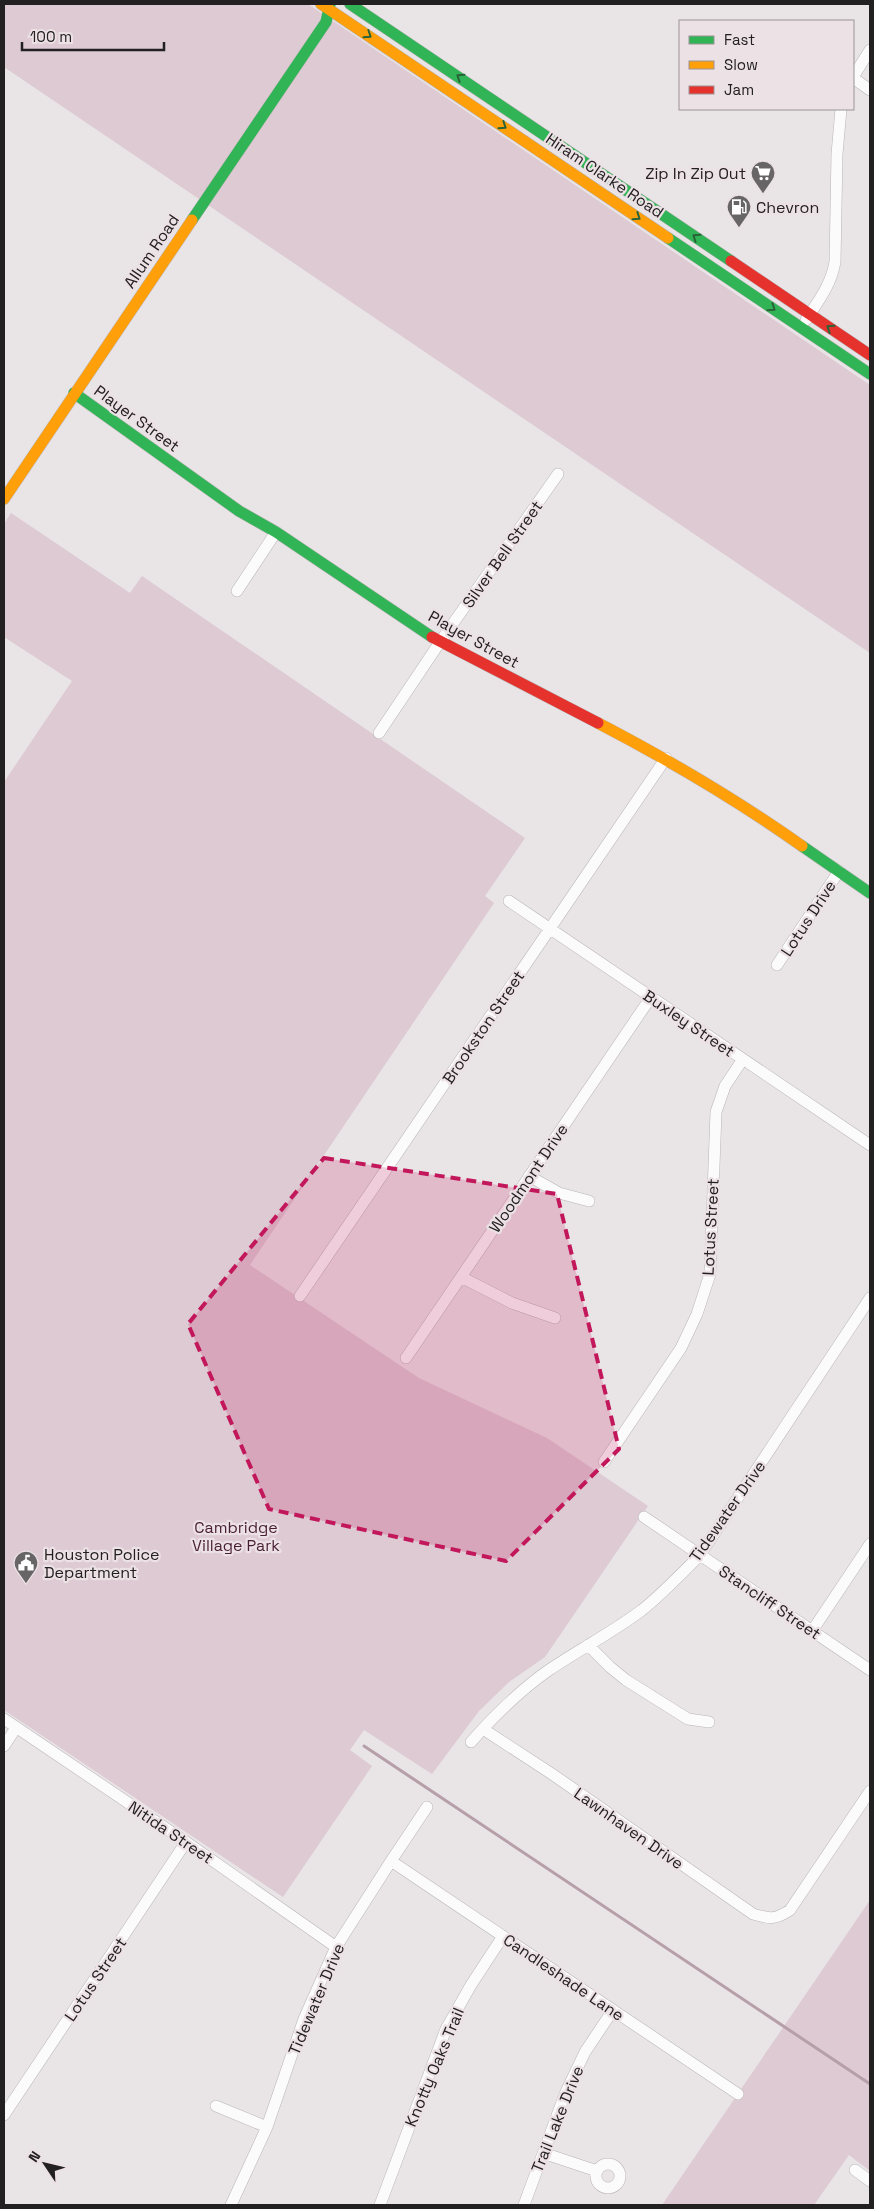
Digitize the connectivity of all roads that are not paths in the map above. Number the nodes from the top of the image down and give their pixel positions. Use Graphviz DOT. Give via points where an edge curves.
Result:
graph roads {
  1 [pos="350,4"];
  2 [pos="326,5"];
  3 [pos="342,17"];
  4 [pos="326,22"];
  5 [pos="870,50"];
  6 [pos="854,76"];
  7 [pos="854,79"];
  8 [pos="477,89"];
  9 [pos="870,90"];
  10 [pos="468,102"];
  11 [pos="841,110"];
  12 [pos="577,156"];
  13 [pos="568,170"];
  14 [pos="678,225"];
  15 [pos="668,238"];
  16 [pos="810,314"];
  17 [pos="801,327"];
  18 [pos="870,356"];
  19 [pos="870,374"];
  20 [pos="74,393"];
  21 [pos="558,474"];
  22 [pos="4,499"];
  23 [pos="276,532"];
  24 [pos="237,591"];
  25 [pos="440,642"];
  26 [pos="379,733"];
  27 [pos="666,758"];
  28 [pos="839,871"];
  29 [pos="870,893"];
  30 [pos="509,901"];
  31 [pos="550,929"];
  32 [pos="777,965"];
  33 [pos="651,997"];
  34 [pos="743,1059"];
  35 [pos="870,1145"];
  36 [pos="529,1176"];
  37 [pos="589,1201"];
  38 [pos="460,1277"];
  39 [pos="300,1296"];
  40 [pos="870,1298"];
  41 [pos="555,1318"];
  42 [pos="406,1358"];
  43 [pos="604,1462"];
  44 [pos="644,1517"];
  45 [pos="870,1544"];
  46 [pos="700,1555"];
  47 [pos="812,1631"];
  48 [pos="588,1645"];
  49 [pos="870,1670"];
  50 [pos="4,1720"];
  51 [pos="708,1722"];
  52 [pos="16,1728"];
  53 [pos="483,1729"];
  54 [pos="472,1742"];
  55 [pos="4,1746"];
  56 [pos="870,1791"];
  57 [pos="427,1807"];
  58 [pos="186,1842"];
  59 [pos="390,1861"];
  60 [pos="503,1936"];
  61 [pos="336,1947"];
  62 [pos="613,2010"];
  63 [pos="738,2094"];
  64 [pos="216,2106"];
  65 [pos="4,2115"];
  66 [pos="267,2127"];
  67 [pos="543,2153"];
  68 [pos="855,2170"];
  69 [pos="597,2171"];
  70 [pos="870,2181"];
  71 [pos="231,2205"];
  72 [pos="380,2205"];
  73 [pos="524,2205"];
  1 -- 3 [label="street"];
  8 -- 1 [label="street, Hiram Clarke Road, one-way"];
  2 -- 3 [label="street, Hiram Clarke Road"];
  2 -- 4 [label="street, Allum Road"];
  3 -- 4 [label="street"];
  3 -- 10 [label="street, Hiram Clarke Road, one-way"];
  4 -- 20 [label="street, Allum Road"];
  5 -- 6 [label="street"];
  7 -- 9 [label="street"];
  8 -- 10 [label="street"];
  8 -- 12 [label="street, Hiram Clarke Road"];
  10 -- 13 [label="street, Hiram Clarke Road, one-way"];
  11 -- 16 [label="street" via="833,276"];
  12 -- 13 [label="street"];
  12 -- 14 [label="street, Hiram Clarke Road"];
  13 -- 15 [label="street, Hiram Clarke Road, one-way"];
  14 -- 15 [label="street"];
  16 -- 14 [label="street, Hiram Clarke Road, one-way"];
  15 -- 17 [label="street, Hiram Clarke Road, one-way"];
  16 -- 17 [label="street"];
  18 -- 16 [label="street, Hiram Clarke Road, one-way"];
  17 -- 19 [label="street, Hiram Clarke Road"];
  20 -- 22 [label="street, Allum Road"];
  20 -- 23 [label="street, Player Street" via="239,511"];
  21 -- 25 [label="street, Silver Bell Street"];
  23 -- 24 [label="street"];
  23 -- 25 [label="street, Player Street"];
  25 -- 26 [label="street, Silver Bell Street"];
  25 -- 27 [label="street, Player Street"];
  27 -- 28 [label="street, Player Street" via="757,814"];
  27 -- 31 [label="street, Brookston Street"];
  28 -- 29 [label="street, Player Street"];
  28 -- 32 [label="street, Lotus Drive"];
  30 -- 31 [label="street, Buxley Street"];
  31 -- 33 [label="street, Buxley Street"];
  31 -- 39 [label="street, Brookston Street"];
  33 -- 34 [label="street, Buxley Street"];
  33 -- 36 [label="street, Woodmont Drive"];
  34 -- 35 [label="street, Buxley Street"];
  34 -- 43 [label="street, Lotus Street" via="725,1086 716,1112 710,1274 697,1314 681,1348"];
  36 -- 37 [label="street" via="559,1193"];
  36 -- 38 [label="street, Woodmont Drive"];
  38 -- 41 [label="street" via="512,1303"];
  38 -- 42 [label="street, Woodmont Drive"];
  40 -- 46 [label="street, Tidewater Drive"];
  44 -- 46 [label="street, Stancliff Street"];
  45 -- 47 [label="street"];
  46 -- 47 [label="street, Stancliff Street"];
  46 -- 48 [label="street, Tidewater Drive" via="641,1610"];
  47 -- 49 [label="street, Stancliff Street"];
  48 -- 51 [label="street" via="610,1667 688,1720"];
  48 -- 53 [label="street, Tidewater Drive" via="520,1692"];
  50 -- 52 [label="street, Nitida Street"];
  52 -- 55 [label="street"];
  52 -- 58 [label="street, Nitida Street"];
  53 -- 54 [label="street, Tidewater Drive"];
  53 -- 56 [label="street, Lawnhaven Drive" via="753,1914 766,1918 778,1918 790,1910"];
  57 -- 59 [label="street, Tidewater Drive"];
  58 -- 61 [label="street, Nitida Street"];
  58 -- 65 [label="street, Lotus Street"];
  59 -- 60 [label="street, Candleshade Lane"];
  59 -- 61 [label="street, Tidewater Drive"];
  60 -- 62 [label="street, Candleshade Lane"];
  60 -- 72 [label="street, Knotty Oaks Trail" via="446,2030"];
  61 -- 66 [label="street, Tidewater Drive" via="304,2019"];
  62 -- 63 [label="street, Candleshade Lane"];
  62 -- 67 [label="street, Trail Lake Drive" via="585,2052 564,2094"];
  64 -- 66 [label="street"];
  66 -- 71 [label="street, Tidewater Drive"];
  67 -- 69 [label="street"];
  67 -- 73 [label="street, Trail Lake Drive"];
  68 -- 70 [label="street"];
}
